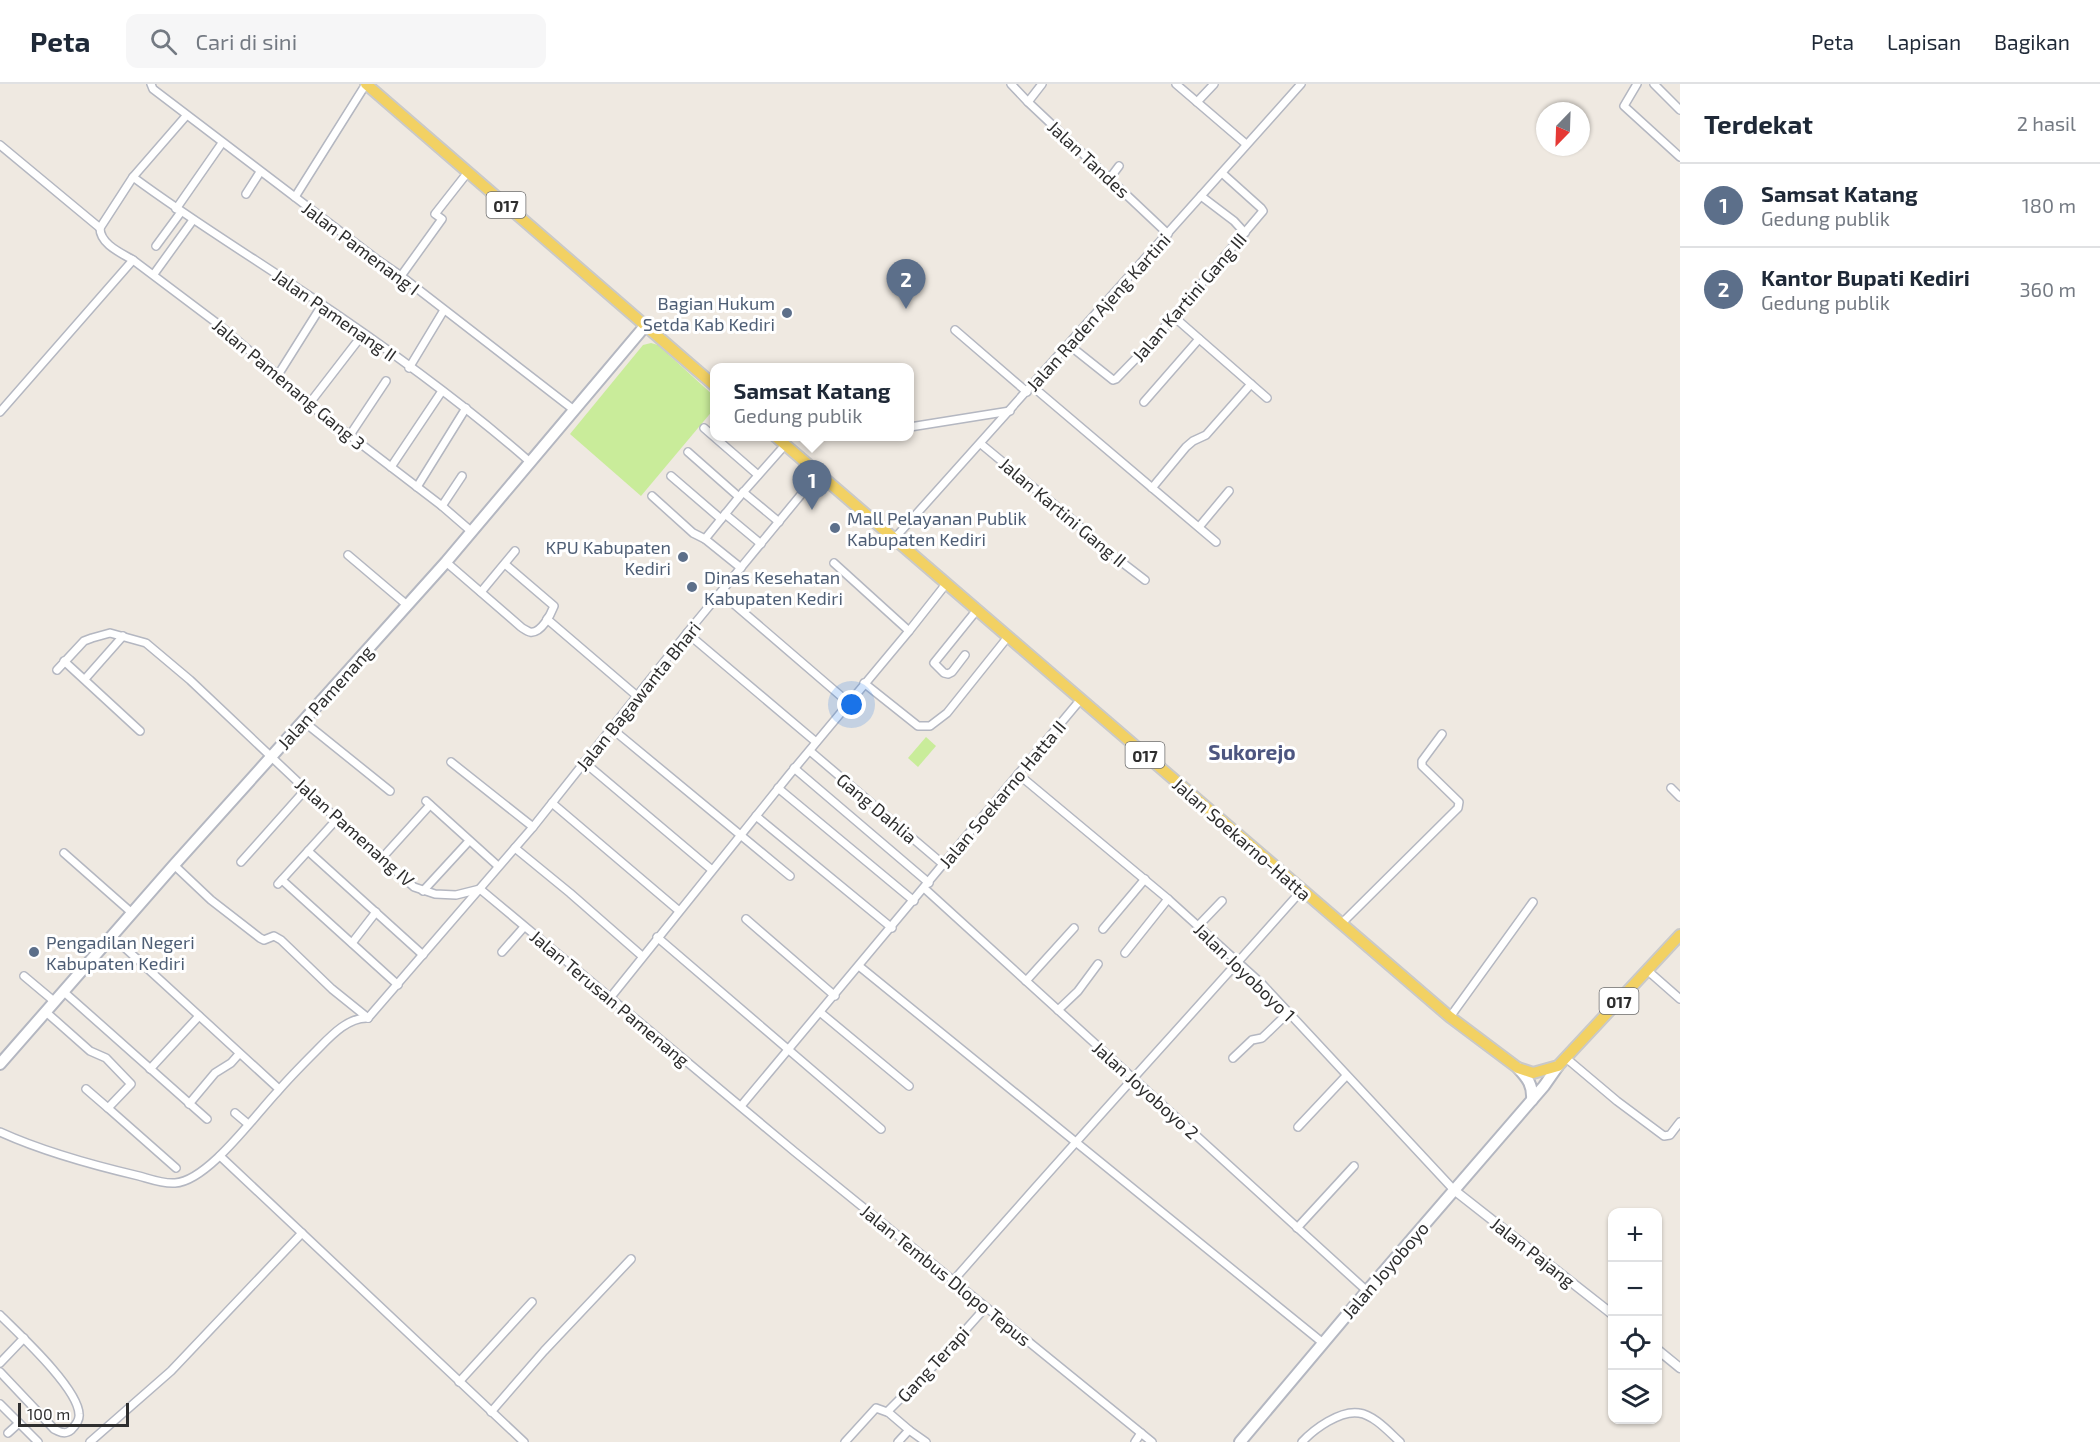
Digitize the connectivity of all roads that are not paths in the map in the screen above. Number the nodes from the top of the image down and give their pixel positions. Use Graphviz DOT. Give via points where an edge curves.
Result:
graph roads {
  1 [pos="151,84"];
  2 [pos="366,84"];
  3 [pos="1011,84"];
  4 [pos="1042,84"];
  5 [pos="1176,84"];
  6 [pos="1214,84"];
  7 [pos="1301,84"];
  8 [pos="1637,84"];
  9 [pos="1654,84"];
  10 [pos="1028,102"];
  11 [pos="1197,102"];
  12 [pos="1680,110"];
  13 [pos="186,116"];
  14 [pos="222,143"];
  15 [pos="1246,144"];
  16 [pos="0,145"];
  17 [pos="1680,157"];
  18 [pos="1119,166"];
  19 [pos="260,172"];
  20 [pos="468,172"];
  21 [pos="1222,173"];
  22 [pos="133,177"];
  23 [pos="1110,178"];
  24 [pos="246,194"];
  25 [pos="1201,195"];
  26 [pos="295,197"];
  27 [pos="179,210"];
  28 [pos="193,220"];
  29 [pos="100,228"];
  30 [pos="1245,233"];
  31 [pos="1168,234"];
  32 [pos="156,246"];
  33 [pos="133,260"];
  34 [pos="154,274"];
  35 [pos="401,276"];
  36 [pos="322,305"];
  37 [pos="444,310"];
  38 [pos="1173,316"];
  39 [pos="645,326"];
  40 [pos="955,330"];
  41 [pos="363,334"];
  42 [pos="1199,339"];
  43 [pos="1069,345"];
  44 [pos="409,368"];
  45 [pos="278,375"];
  46 [pos="386,381"];
  47 [pos="710,382"];
  48 [pos="1251,384"];
  49 [pos="1029,389"];
  50 [pos="442,391"];
  51 [pos="1268,398"];
  52 [pos="1144,402"];
  53 [pos="309,404"];
  54 [pos="466,408"];
  55 [pos="574,411"];
  56 [pos="1010,411"];
  57 [pos="0,412"];
  58 [pos="914,426"];
  59 [pos="704,428"];
  60 [pos="710,433"];
  61 [pos="350,435"];
  62 [pos="719,441"];
  63 [pos="780,441"];
  64 [pos="981,444"];
  65 [pos="784,445"];
  66 [pos="688,452"];
  67 [pos="530,462"];
  68 [pos="391,467"];
  69 [pos="818,474"];
  70 [pos="758,475"];
  71 [pos="462,476"];
  72 [pos="671,476"];
  73 [pos="417,487"];
  74 [pos="1152,488"];
  75 [pos="1228,491"];
  76 [pos="741,494"];
  77 [pos="652,496"];
  78 [pos="442,506"];
  79 [pos="723,517"];
  80 [pos="779,522"];
  81 [pos="1199,527"];
  82 [pos="472,532"];
  83 [pos="705,539"];
  84 [pos="894,540"];
  85 [pos="1216,542"];
  86 [pos="760,544"];
  87 [pos="515,551"];
  88 [pos="348,555"];
  89 [pos="446,562"];
  90 [pos="834,563"];
  91 [pos="505,564"];
  92 [pos="741,568"];
  93 [pos="1145,580"];
  94 [pos="946,584"];
  95 [pos="481,592"];
  96 [pos="721,593"];
  97 [pos="407,605"];
  98 [pos="976,610"];
  99 [pos="547,620"];
  100 [pos="909,631"];
  101 [pos="687,633"];
  102 [pos="123,636"];
  103 [pos="1008,638"];
  104 [pos="965,655"];
  105 [pos="64,661"];
  106 [pos="57,670"];
  107 [pos="85,679"];
  108 [pos="864,683"];
  109 [pos="637,696"];
  110 [pos="1081,699"];
  111 [pos="849,703"];
  112 [pos="303,721"];
  113 [pos="611,728"];
  114 [pos="140,730"];
  115 [pos="1442,734"];
  116 [pos="816,742"];
  117 [pos="810,751"];
  118 [pos="271,758"];
  119 [pos="451,762"];
  120 [pos="584,762"];
  121 [pos="794,768"];
  122 [pos="1018,774"];
  123 [pos="778,788"];
  124 [pos="1671,788"];
  125 [pos="306,789"];
  126 [pos="390,791"];
  127 [pos="1680,796"];
  128 [pos="552,803"];
  129 [pos="756,816"];
  130 [pos="337,819"];
  131 [pos="533,827"];
  132 [pos="739,836"];
  133 [pos="469,841"];
  134 [pos="515,848"];
  135 [pos="308,851"];
  136 [pos="64,853"];
  137 [pos="382,858"];
  138 [pos="241,862"];
  139 [pos="174,865"];
  140 [pos="944,865"];
  141 [pos="498,866"];
  142 [pos="712,870"];
  143 [pos="790,876"];
  144 [pos="1145,879"];
  145 [pos="927,885"];
  146 [pos="480,889"];
  147 [pos="1302,890"];
  148 [pos="423,891"];
  149 [pos="1168,899"];
  150 [pos="914,901"];
  151 [pos="1222,901"];
  152 [pos="1533,902"];
  153 [pos="678,910"];
  154 [pos="376,912"];
  155 [pos="132,913"];
  156 [pos="746,919"];
  157 [pos="1341,924"];
  158 [pos="1198,926"];
  159 [pos="524,927"];
  160 [pos="892,927"];
  161 [pos="1074,928"];
  162 [pos="1103,929"];
  163 [pos="1680,935"];
  164 [pos="112,936"];
  165 [pos="657,936"];
  166 [pos="352,943"];
  167 [pos="502,952"];
  168 [pos="1125,953"];
  169 [pos="423,955"];
  170 [pos="642,956"];
  171 [pos="1238,962"];
  172 [pos="1098,964"];
  173 [pos="859,966"];
  174 [pos="1647,970"];
  175 [pos="24,976"];
  176 [pos="1026,981"];
  177 [pos="398,985"];
  178 [pos="64,992"];
  179 [pos="835,996"];
  180 [pos="610,998"];
  181 [pos="1680,999"];
  182 [pos="55,1002"];
  183 [pos="1058,1010"];
  184 [pos="46,1012"];
  185 [pos="820,1013"];
  186 [pos="1288,1013"];
  187 [pos="199,1016"];
  188 [pos="1450,1017"];
  189 [pos="368,1018"];
  190 [pos="790,1050"];
  191 [pos="239,1054"];
  192 [pos="1233,1058"];
  193 [pos="1562,1062"];
  194 [pos="0,1064"];
  195 [pos="1518,1068"];
  196 [pos="150,1069"];
  197 [pos="1346,1076"];
  198 [pos="1134,1079"];
  199 [pos="909,1086"];
  200 [pos="86,1089"];
  201 [pos="279,1089"];
  202 [pos="1532,1100"];
  203 [pos="189,1104"];
  204 [pos="741,1106"];
  205 [pos="108,1108"];
  206 [pos="236,1113"];
  207 [pos="207,1119"];
  208 [pos="1680,1122"];
  209 [pos="248,1124"];
  210 [pos="1298,1127"];
  211 [pos="881,1129"];
  212 [pos="0,1132"];
  213 [pos="1075,1141"];
  214 [pos="220,1155"];
  215 [pos="1354,1166"];
  216 [pos="176,1168"];
  217 [pos="1454,1190"];
  218 [pos="1297,1228"];
  219 [pos="302,1233"];
  220 [pos="631,1259"];
  221 [pos="953,1281"];
  222 [pos="1366,1291"];
  223 [pos="532,1302"];
  224 [pos="986,1308"];
  225 [pos="1608,1311"];
  226 [pos="0,1315"];
  227 [pos="24,1338"];
  228 [pos="1323,1343"];
  229 [pos="1662,1353"];
  230 [pos="0,1363"];
  231 [pos="1680,1368"];
  232 [pos="0,1372"];
  233 [pos="459,1382"];
  234 [pos="0,1404"];
  235 [pos="491,1412"];
  236 [pos="888,1412"];
  237 [pos="19,1423"];
  238 [pos="909,1430"];
  239 [pos="8,1433"];
  240 [pos="1141,1433"];
  241 [pos="1307,1440"];
  242 [pos="38,1442"];
  243 [pos="90,1442"];
  244 [pos="524,1442"];
  245 [pos="845,1442"];
  246 [pos="898,1442"];
  247 [pos="926,1442"];
  248 [pos="1135,1442"];
  249 [pos="1152,1442"];
  250 [pos="1240,1442"];
  251 [pos="1400,1442"];
  1 -- 13 [label="street, Jalan Pamenang I"];
  2 -- 20 [label="main road, 017"];
  2 -- 26 [label="street"];
  3 -- 10 [label="street, Jalan Tandes"];
  4 -- 10 [label="street"];
  5 -- 11 [label="street"];
  6 -- 11 [label="street"];
  7 -- 15 [label="street, Jalan Raden Ajeng Kartini"];
  8 -- 17 [label="street" via="1624,106"];
  9 -- 12 [label="street"];
  10 -- 23 [label="street, Jalan Tandes"];
  11 -- 15 [label="street"];
  13 -- 14 [label="street, Jalan Pamenang I"];
  13 -- 22 [label="street"];
  14 -- 19 [label="street, Jalan Pamenang I"];
  14 -- 27 [label="street"];
  15 -- 21 [label="street, Jalan Raden Ajeng Kartini"];
  16 -- 29 [label="street, Jalan Pamenang Gang 3"];
  18 -- 23 [label="street"];
  19 -- 24 [label="street"];
  19 -- 26 [label="street, Jalan Pamenang I"];
  20 -- 35 [label="street" via="435,214 442,219"];
  20 -- 39 [label="main road, 017"];
  21 -- 25 [label="street, Jalan Raden Ajeng Kartini"];
  21 -- 30 [label="street, Jalan Kartini Gang III" via="1263,209"];
  22 -- 27 [label="street, Jalan Pamenang II"];
  22 -- 29 [label="street"];
  23 -- 31 [label="street, Jalan Tandes"];
  25 -- 30 [label="street"];
  25 -- 31 [label="street, Jalan Raden Ajeng Kartini"];
  26 -- 35 [label="street, Jalan Pamenang I"];
  27 -- 28 [label="street, Jalan Pamenang II"];
  27 -- 32 [label="street"];
  28 -- 34 [label="street"];
  28 -- 36 [label="street, Jalan Pamenang II"];
  29 -- 33 [label="street, Jalan Pamenang Gang 3" via="104,240"];
  30 -- 38 [label="street, Jalan Kartini Gang III"];
  31 -- 43 [label="street, Jalan Raden Ajeng Kartini"];
  33 -- 34 [label="street, Jalan Pamenang Gang 3"];
  33 -- 57 [label="street"];
  34 -- 45 [label="street, Jalan Pamenang Gang 3"];
  35 -- 37 [label="street, Jalan Pamenang I"];
  36 -- 41 [label="street, Jalan Pamenang II"];
  36 -- 45 [label="street"];
  37 -- 44 [label="street"];
  37 -- 55 [label="street, Jalan Pamenang I"];
  38 -- 42 [label="street"];
  38 -- 43 [label="street, Jalan Kartini Gang III" via="1113,380"];
  39 -- 47 [label="main road, 017"];
  39 -- 55 [label="main road, Jalan Pamenang"];
  40 -- 49 [label="street"];
  41 -- 44 [label="street, Jalan Pamenang II"];
  41 -- 53 [label="street"];
  42 -- 48 [label="street"];
  42 -- 52 [label="street"];
  43 -- 49 [label="street, Jalan Raden Ajeng Kartini"];
  44 -- 50 [label="street, Jalan Pamenang II"];
  45 -- 53 [label="street, Jalan Pamenang Gang 3"];
  46 -- 61 [label="street"];
  48 -- 51 [label="street"];
  48 -- 74 [label="street" via="1206,435 1186,447"];
  49 -- 56 [label="street, Jalan Raden Ajeng Kartini"];
  49 -- 74 [label="street"];
  50 -- 54 [label="street, Jalan Pamenang II"];
  50 -- 68 [label="street"];
  53 -- 61 [label="street, Jalan Pamenang Gang 3"];
  54 -- 67 [label="street, Jalan Pamenang II"];
  54 -- 73 [label="street"];
  55 -- 67 [label="main road, Jalan Pamenang"];
  56 -- 58 [label="street"];
  56 -- 64 [label="street, Jalan Raden Ajeng Kartini"];
  59 -- 60 [label="street"];
  61 -- 68 [label="street, Jalan Pamenang Gang 3"];
  62 -- 70 [label="street"];
  63 -- 65 [label="main road, Jalan Soekarno-Hatta / 017"];
  64 -- 84 [label="street, Jalan Raden Ajeng Kartini"];
  64 -- 93 [label="street, Jalan Kartini Gang II"];
  65 -- 69 [label="main road, Jalan Soekarno-Hatta / 017"];
  65 -- 70 [label="street"];
  66 -- 76 [label="street"];
  67 -- 82 [label="main road, Jalan Pamenang"];
  68 -- 73 [label="street, Jalan Pamenang Gang 3"];
  69 -- 80 [label="street, Jalan Bagawanta Bhari"];
  69 -- 84 [label="main road, Jalan Soekarno-Hatta / 017"];
  70 -- 76 [label="street"];
  71 -- 78 [label="street"];
  72 -- 79 [label="street"];
  73 -- 78 [label="street, Jalan Pamenang Gang 3"];
  74 -- 81 [label="street"];
  75 -- 81 [label="street"];
  76 -- 79 [label="street"];
  76 -- 80 [label="street"];
  77 -- 83 [label="street"];
  78 -- 82 [label="street, Jalan Pamenang Gang 3"];
  79 -- 83 [label="street"];
  79 -- 86 [label="street"];
  80 -- 86 [label="street, Jalan Bagawanta Bhari"];
  81 -- 85 [label="street"];
  82 -- 89 [label="main road, Jalan Pamenang"];
  83 -- 92 [label="street"];
  84 -- 94 [label="main road, Jalan Soekarno-Hatta / 017"];
  86 -- 92 [label="street, Jalan Bagawanta Bhari"];
  87 -- 91 [label="street"];
  88 -- 97 [label="street"];
  89 -- 95 [label="street"];
  89 -- 97 [label="main road, Jalan Pamenang"];
  90 -- 100 [label="street"];
  91 -- 95 [label="street"];
  91 -- 99 [label="street" via="552,602 554,608"];
  92 -- 96 [label="street, Jalan Bagawanta Bhari"];
  94 -- 98 [label="main road, Jalan Soekarno-Hatta / 017"];
  94 -- 100 [label="street"];
  95 -- 99 [label="street" via="530,632"];
  96 -- 101 [label="street, Jalan Bagawanta Bhari"];
  96 -- 111 [label="street"];
  97 -- 112 [label="main road, Jalan Pamenang"];
  98 -- 103 [label="main road, Jalan Soekarno-Hatta / 017"];
  98 -- 104 [label="street" via="934,663 948,674"];
  99 -- 109 [label="street"];
  100 -- 108 [label="street"];
  101 -- 109 [label="street, Jalan Bagawanta Bhari"];
  101 -- 116 [label="street"];
  102 -- 105 [label="street" via="110,633 84,641"];
  102 -- 107 [label="street"];
  102 -- 118 [label="street, Jalan Pamenang IV" via="153,647"];
  103 -- 108 [label="street" via="947,713 930,726 918,726"];
  103 -- 110 [label="main road, Jalan Soekarno-Hatta / 017"];
  105 -- 106 [label="street"];
  105 -- 107 [label="street"];
  107 -- 114 [label="street"];
  108 -- 111 [label="street"];
  109 -- 113 [label="street, Jalan Bagawanta Bhari"];
  110 -- 122 [label="street, Jalan Soekarno Hatta II"];
  110 -- 147 [label="main road, Jalan Soekarno-Hatta / 017"];
  111 -- 116 [label="street"];
  112 -- 118 [label="main road, Jalan Pamenang"];
  112 -- 126 [label="street"];
  113 -- 120 [label="street, Jalan Bagawanta Bhari"];
  113 -- 132 [label="street"];
  115 -- 157 [label="street" via="1422,766 1459,806"];
  116 -- 117 [label="street"];
  117 -- 121 [label="street"];
  117 -- 140 [label="street, Gang Dahlia"];
  118 -- 125 [label="street, Jalan Pamenang IV"];
  118 -- 139 [label="main road, Jalan Pamenang"];
  119 -- 131 [label="street"];
  120 -- 128 [label="street, Jalan Bagawanta Bhari"];
  120 -- 142 [label="street"];
  121 -- 123 [label="street"];
  121 -- 145 [label="street, Jalan Joyoboyo 2"];
  122 -- 140 [label="street, Jalan Soekarno Hatta II"];
  122 -- 144 [label="street, Jalan Joyoboyo 1"];
  123 -- 129 [label="street"];
  123 -- 150 [label="street"];
  124 -- 127 [label="street"];
  125 -- 130 [label="street, Jalan Pamenang IV"];
  125 -- 138 [label="street"];
  128 -- 131 [label="street, Jalan Bagawanta Bhari"];
  128 -- 153 [label="street"];
  129 -- 132 [label="street"];
  129 -- 160 [label="street"];
  130 -- 135 [label="street"];
  130 -- 137 [label="street, Jalan Pamenang IV"];
  131 -- 134 [label="street, Jalan Bagawanta Bhari"];
  132 -- 142 [label="street"];
  132 -- 143 [label="street"];
  133 -- 137 [label="street" via="428,803"];
  133 -- 141 [label="street"];
  133 -- 148 [label="street"];
  134 -- 141 [label="street, Jalan Bagawanta Bhari"];
  134 -- 170 [label="street"];
  135 -- 154 [label="street"];
  135 -- 166 [label="street" via="280,882"];
  136 -- 155 [label="street"];
  137 -- 148 [label="street, Jalan Pamenang IV"];
  139 -- 155 [label="main road, Jalan Pamenang"];
  139 -- 189 [label="street" via="260,938 274,936 280,940"];
  140 -- 145 [label="street, Jalan Soekarno Hatta II"];
  141 -- 146 [label="street, Jalan Bagawanta Bhari"];
  142 -- 153 [label="street"];
  144 -- 149 [label="street, Jalan Joyoboyo 1"];
  144 -- 162 [label="street"];
  145 -- 150 [label="street, Jalan Soekarno Hatta II"];
  145 -- 176 [label="street, Jalan Joyoboyo 2"];
  146 -- 148 [label="street, Jalan Pamenang IV" via="456,895"];
  146 -- 159 [label="street, Jalan Terusan Pamenang"];
  146 -- 169 [label="street, Jalan Bagawanta Bhari"];
  147 -- 157 [label="main road, Jalan Soekarno-Hatta / 017"];
  147 -- 171 [label="street"];
  149 -- 158 [label="street, Jalan Joyoboyo 1"];
  149 -- 168 [label="street"];
  150 -- 160 [label="street, Jalan Soekarno Hatta II"];
  151 -- 158 [label="street"];
  152 -- 188 [label="street"];
  153 -- 165 [label="street"];
  154 -- 166 [label="street"];
  154 -- 169 [label="street"];
  155 -- 164 [label="main road, Jalan Pamenang"];
  156 -- 179 [label="street"];
  157 -- 188 [label="main road, Jalan Soekarno-Hatta / 017"];
  158 -- 171 [label="street, Jalan Joyoboyo 1"];
  159 -- 167 [label="street"];
  159 -- 180 [label="street, Jalan Terusan Pamenang"];
  160 -- 173 [label="street, Jalan Soekarno Hatta II"];
  161 -- 176 [label="street"];
  163 -- 174 [label="main road, 017"];
  164 -- 178 [label="main road, Jalan Pamenang"];
  164 -- 187 [label="street"];
  165 -- 170 [label="street"];
  165 -- 190 [label="street"];
  166 -- 177 [label="street"];
  169 -- 177 [label="street, Jalan Bagawanta Bhari"];
  170 -- 180 [label="street"];
  171 -- 186 [label="street, Jalan Joyoboyo 1"];
  171 -- 198 [label="street"];
  172 -- 183 [label="street"];
  173 -- 179 [label="street, Jalan Soekarno Hatta II"];
  173 -- 213 [label="street"];
  174 -- 181 [label="street"];
  174 -- 193 [label="main road, 017"];
  175 -- 182 [label="street"];
  176 -- 183 [label="street, Jalan Joyoboyo 2"];
  177 -- 189 [label="street, Jalan Bagawanta Bhari"];
  178 -- 182 [label="main road, Jalan Pamenang"];
  178 -- 196 [label="street"];
  179 -- 185 [label="street, Jalan Soekarno Hatta II"];
  180 -- 204 [label="street, Jalan Terusan Pamenang"];
  182 -- 184 [label="main road, Jalan Pamenang"];
  183 -- 198 [label="street, Jalan Joyoboyo 2"];
  184 -- 194 [label="main road, Jalan Pamenang"];
  184 -- 205 [label="street" via="85,1048 106,1058 130,1082"];
  185 -- 190 [label="street, Jalan Soekarno Hatta II"];
  185 -- 199 [label="street"];
  186 -- 192 [label="street"];
  186 -- 197 [label="street, Jalan Joyoboyo 1"];
  187 -- 191 [label="street"];
  187 -- 196 [label="street"];
  188 -- 195 [label="main road, Jalan Soekarno-Hatta / 017"];
  189 -- 201 [label="street" via="357,1020 328,1038"];
  190 -- 204 [label="street, Jalan Soekarno Hatta II"];
  190 -- 211 [label="street"];
  191 -- 201 [label="street"];
  191 -- 203 [label="street" via="215,1073"];
  193 -- 195 [label="main road" via="1533,1073"];
  193 -- 202 [label="main road, Jalan Joyoboyo"];
  193 -- 208 [label="street" via="1664,1136 1670,1135"];
  195 -- 202 [label="main road" via="1533,1089"];
  196 -- 203 [label="street"];
  197 -- 210 [label="street"];
  197 -- 217 [label="street, Jalan Joyoboyo 1"];
  198 -- 213 [label="street"];
  198 -- 218 [label="street, Jalan Joyoboyo 2"];
  200 -- 205 [label="street"];
  201 -- 209 [label="street"];
  202 -- 217 [label="main road, Jalan Joyoboyo"];
  203 -- 207 [label="street"];
  204 -- 221 [label="street, Jalan Tembus Dlopo Tepus"];
  205 -- 216 [label="street"];
  206 -- 209 [label="street"];
  209 -- 214 [label="street"];
  212 -- 214 [label="street" via="95,1165 175,1184 193,1178"];
  213 -- 221 [label="street"];
  213 -- 228 [label="street"];
  214 -- 219 [label="street"];
  215 -- 218 [label="street"];
  217 -- 222 [label="main road, Jalan Joyoboyo"];
  217 -- 225 [label="street, Jalan Pajang"];
  218 -- 222 [label="street, Jalan Joyoboyo 2"];
  219 -- 233 [label="street"];
  219 -- 243 [label="street" via="171,1371"];
  220 -- 235 [label="street"];
  221 -- 224 [label="street, Jalan Tembus Dlopo Tepus"];
  222 -- 228 [label="main road, Jalan Joyoboyo"];
  223 -- 233 [label="street"];
  224 -- 236 [label="street, Gang Terapi"];
  224 -- 240 [label="street, Jalan Tembus Dlopo Tepus"];
  226 -- 227 [label="street"];
  227 -- 230 [label="street"];
  227 -- 232 [label="street" via="70,1392 79,1411 76,1424 64,1433 54,1429"];
  228 -- 250 [label="main road, Jalan Joyoboyo"];
  229 -- 231 [label="street"];
  233 -- 235 [label="street"];
  234 -- 237 [label="street"];
  235 -- 244 [label="street"];
  236 -- 238 [label="street"];
  236 -- 245 [label="street, Gang Terapi" via="878,1408"];
  237 -- 239 [label="street"];
  237 -- 242 [label="street"];
  238 -- 246 [label="street"];
  238 -- 247 [label="street"];
  240 -- 248 [label="street"];
  240 -- 249 [label="street, Jalan Tembus Dlopo Tepus"];
  241 -- 251 [label="street" via="1326,1421 1358,1412 1373,1419"];
}
